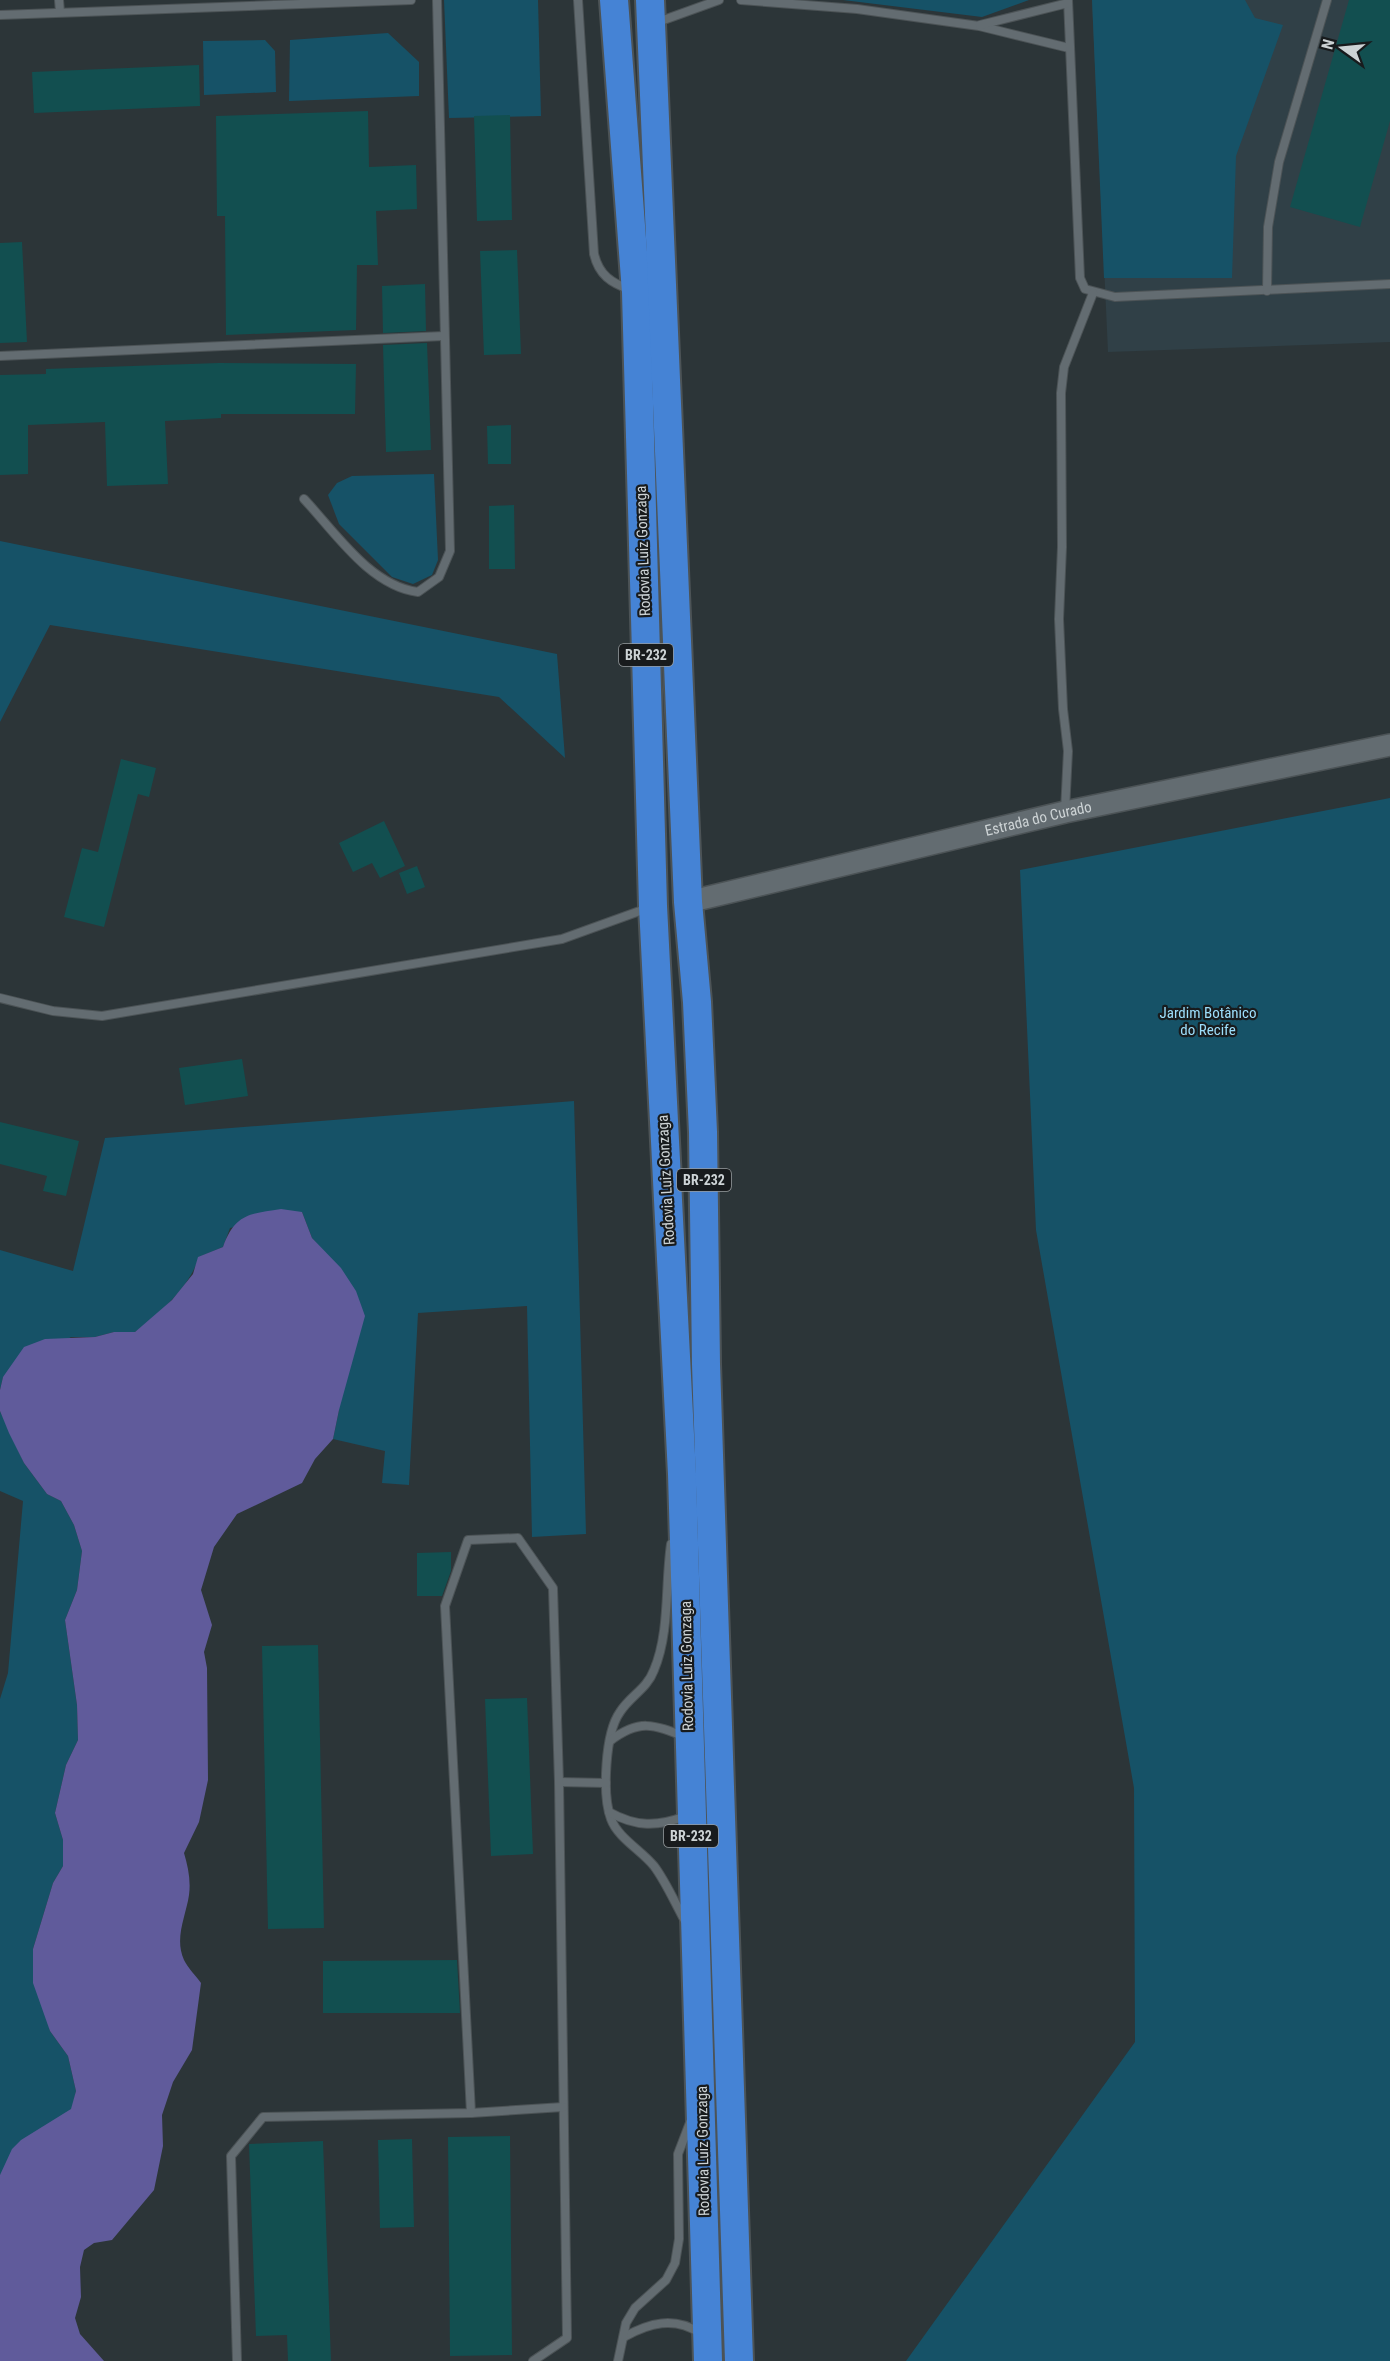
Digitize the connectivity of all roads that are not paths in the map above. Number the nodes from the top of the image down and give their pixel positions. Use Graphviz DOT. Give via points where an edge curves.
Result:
graph roads {
  1 [pos="59,0"];
  2 [pos="153,0"];
  3 [pos="411,0"];
  4 [pos="437,0"];
  5 [pos="578,0"];
  6 [pos="614,0"];
  7 [pos="719,0"];
  8 [pos="741,0"];
  9 [pos="1327,0"];
  10 [pos="1068,1"];
  11 [pos="153,9"];
  12 [pos="60,12"];
  13 [pos="651,13"];
  14 [pos="0,15"];
  15 [pos="979,26"];
  16 [pos="1070,48"];
  17 [pos="1390,284"];
  18 [pos="1267,291"];
  19 [pos="636,292"];
  20 [pos="1093,293"];
  21 [pos="444,336"];
  22 [pos="0,356"];
  23 [pos="304,499"];
  24 [pos="1390,745"];
  25 [pos="1065,812"];
  26 [pos="688,902"];
  27 [pos="653,906"];
  28 [pos="0,998"];
  29 [pos="682,1474"];
  30 [pos="689,1739"];
  31 [pos="610,1741"];
  32 [pos="559,1782"];
  33 [pos="606,1783"];
  34 [pos="609,1812"];
  35 [pos="690,1815"];
  36 [pos="696,1940"];
  37 [pos="702,2091"];
  38 [pos="563,2107"];
  39 [pos="471,2113"];
  40 [pos="624,2337"];
  41 [pos="708,2349"];
  42 [pos="237,2361"];
  43 [pos="533,2361"];
  44 [pos="618,2361"];
  45 [pos="739,2361"];
  1 -- 12 [label="lane"];
  2 -- 11 [label="lane"];
  3 -- 11 [label="lane"];
  4 -- 21 [label="lane"];
  5 -- 19 [label="lane" via="594,254 598,270 615,285"];
  6 -- 19 [label="highway, Rodovia Luiz Gonzaga / BR-232"];
  7 -- 13 [label="lane" via="665,17"];
  8 -- 15 [label="lane" via="857,9"];
  9 -- 18 [label="lane" via="1279,162 1268,226"];
  10 -- 15 [label="lane"];
  10 -- 16 [label="lane"];
  11 -- 12 [label="lane"];
  12 -- 14 [label="lane"];
  13 -- 26 [label="highway, Rodovia Luiz Gonzaga / BR-232"];
  15 -- 16 [label="lane"];
  16 -- 20 [label="lane" via="1080,278 1085,289"];
  17 -- 18 [label="lane"];
  18 -- 20 [label="lane" via="1114,297"];
  19 -- 27 [label="highway, Rodovia Luiz Gonzaga / BR-232"];
  20 -- 25 [label="lane" via="1064,367 1061,393 1059,619 1068,751"];
  21 -- 22 [label="lane"];
  21 -- 23 [label="lane" via="450,550 439,577 418,591 400,590 377,577"];
  24 -- 25 [label="main road, Estrada do Curado"];
  25 -- 26 [label="main road, Estrada do Curado"];
  26 -- 45 [label="highway, Rodovia Luiz Gonzaga / BR-232" via="703,1132 706,1364"];
  27 -- 28 [label="lane" via="562,939 102,1016 53,1011"];
  27 -- 29 [label="highway, Rodovia Luiz Gonzaga / BR-232"];
  29 -- 30 [label="highway, Rodovia Luiz Gonzaga / BR-232"];
  29 -- 31 [label="lane" via="660,1651 645,1688 619,1712"];
  30 -- 31 [label="lane" via="642,1725"];
  30 -- 35 [label="highway, Rodovia Luiz Gonzaga / BR-232"];
  31 -- 33 [label="lane"];
  32 -- 33 [label="lane"];
  32 -- 38 [label="lane"];
  32 -- 39 [label="lane" via="553,1588 518,1539 468,1540 445,1606"];
  33 -- 34 [label="lane"];
  34 -- 35 [label="lane" via="625,1821 654,1825"];
  34 -- 36 [label="lane" via="618,1832 656,1868"];
  35 -- 36 [label="highway, Rodovia Luiz Gonzaga / BR-232"];
  36 -- 37 [label="highway, Rodovia Luiz Gonzaga / BR-232"];
  37 -- 40 [label="lane" via="678,2154 679,2239 675,2263 666,2280 635,2308 626,2323"];
  37 -- 41 [label="highway, Rodovia Luiz Gonzaga / BR-232"];
  38 -- 39 [label="lane"];
  38 -- 43 [label="lane" via="567,2338"];
  39 -- 42 [label="lane" via="263,2117 231,2156"];
  40 -- 41 [label="lane" via="641,2327 675,2323 693,2328"];
  40 -- 44 [label="lane"];
}
